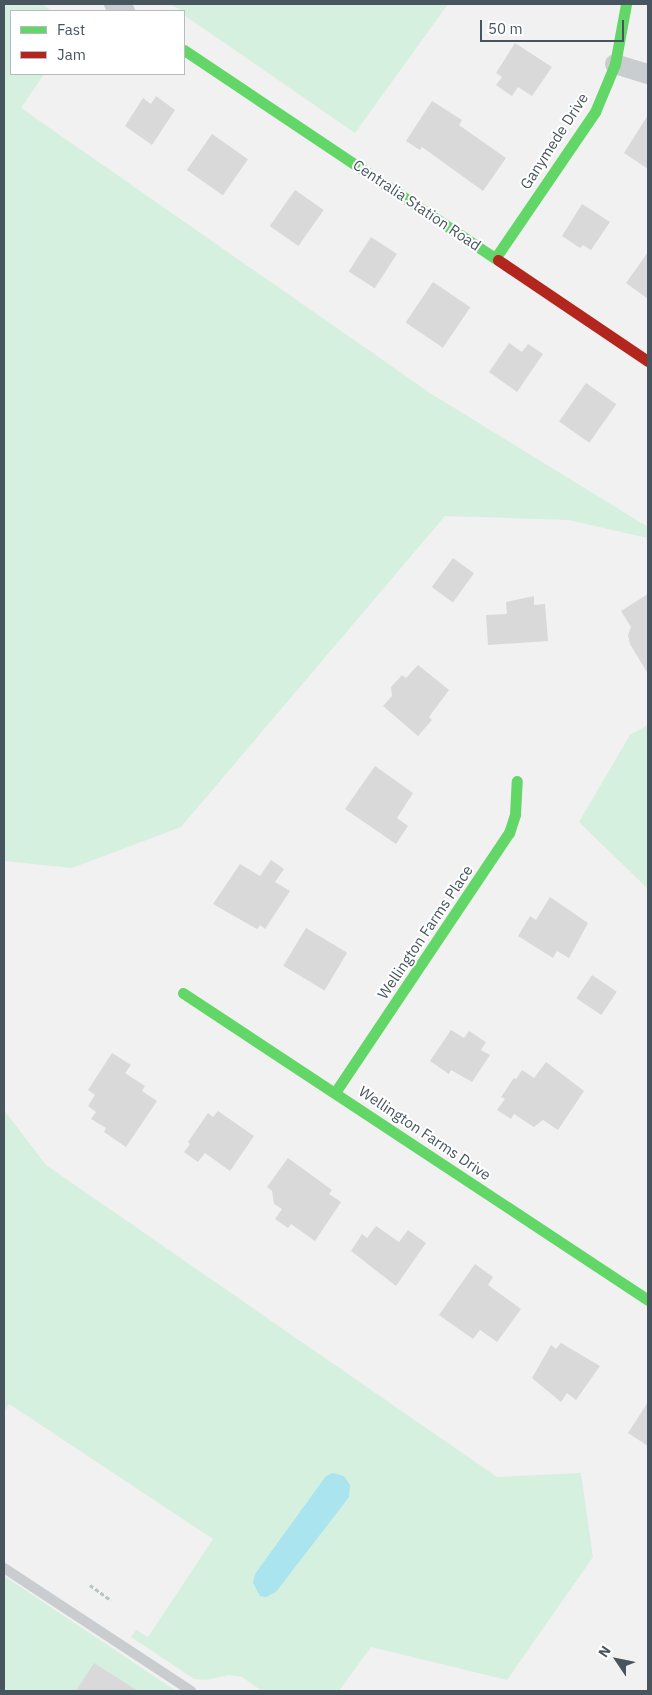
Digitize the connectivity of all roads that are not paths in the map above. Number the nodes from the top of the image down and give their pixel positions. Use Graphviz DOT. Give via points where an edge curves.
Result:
graph roads {
  1 [pos="626,4"];
  2 [pos="185,51"];
  3 [pos="615,64"];
  4 [pos="648,74"];
  5 [pos="496,257"];
  6 [pos="648,361"];
  7 [pos="517,781"];
  8 [pos="183,993"];
  9 [pos="336,1091"];
  10 [pos="648,1300"];
  11 [pos="4,1568"];
  12 [pos="192,1691"];
  1 -- 3 [label="street, Ganymede Drive"];
  2 -- 5 [label="street, Centralia Station Road"];
  3 -- 4 [label="street"];
  3 -- 5 [label="street, Ganymede Drive" via="595,112"];
  5 -- 6 [label="street, Centralia Station Road"];
  7 -- 9 [label="street, Wellington Farms Place" via="515,814 508,833"];
  8 -- 9 [label="street, Wellington Farms Drive"];
  9 -- 10 [label="street, Wellington Farms Drive"];
  11 -- 12 [label="lane"];
}
